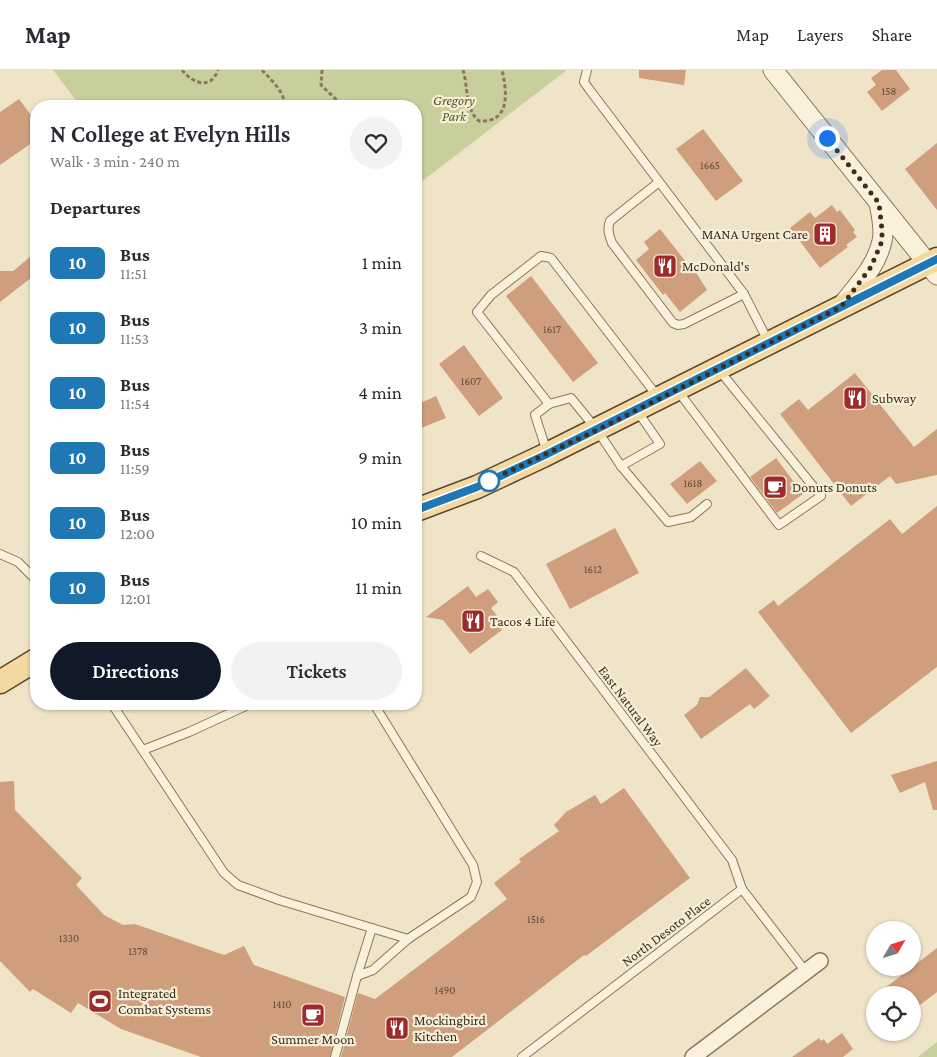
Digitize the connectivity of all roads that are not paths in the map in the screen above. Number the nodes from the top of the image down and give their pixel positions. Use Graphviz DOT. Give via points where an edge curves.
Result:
graph roads {
  1 [pos="587,70"];
  2 [pos="772,70"];
  3 [pos="659,182"];
  4 [pos="879,203"];
  5 [pos="934,266"];
  6 [pos="744,294"];
  7 [pos="841,307"];
  8 [pos="769,343"];
  9 [pos="718,368"];
  10 [pos="668,394"];
  11 [pos="549,404"];
  12 [pos="637,409"];
  13 [pos="597,430"];
  14 [pos="548,454"];
  15 [pos="621,466"];
  16 [pos="707,504"];
  17 [pos="422,508"];
  18 [pos="0,554"];
  19 [pos="482,556"];
  20 [pos="30,574"];
  21 [pos="30,664"];
  22 [pos="0,682"];
  23 [pos="116,710"];
  24 [pos="237,710"];
  25 [pos="378,710"];
  26 [pos="143,750"];
  27 [pos="742,889"];
  28 [pos="372,928"];
  29 [pos="408,939"];
  30 [pos="820,961"];
  31 [pos="806,972"];
  32 [pos="357,976"];
  33 [pos="336,1057"];
  34 [pos="522,1057"];
  35 [pos="693,1057"];
  1 -- 3 [label="lane" via="584,82"];
  2 -- 4 [label="street"];
  3 -- 6 [label="lane"];
  3 -- 6 [label="lane" via="610,221 608,233 612,243 667,316 673,323 684,324"];
  4 -- 5 [label="street"];
  4 -- 7 [label="street" via="882,235 878,253"];
  5 -- 7 [label="main road"];
  6 -- 8 [label="lane"];
  7 -- 8 [label="main road"];
  8 -- 9 [label="main road"];
  9 -- 10 [label="main road"];
  9 -- 10 [label="lane" via="821,496 779,525"];
  10 -- 11 [label="lane" via="550,258 541,256 491,295 477,312"];
  10 -- 12 [label="main road"];
  11 -- 13 [label="lane" via="571,398"];
  11 -- 14 [label="lane" via="535,415"];
  12 -- 13 [label="main road"];
  12 -- 15 [label="lane" via="660,444"];
  13 -- 14 [label="main road"];
  13 -- 15 [label="lane"];
  14 -- 17 [label="main road" via="477,487"];
  15 -- 16 [label="lane" via="668,522 691,517"];
  18 -- 20 [label="lane" via="18,562"];
  19 -- 27 [label="lane, East Natural Way" via="514,572 732,860"];
  21 -- 22 [label="main road"];
  23 -- 26 [label="lane"];
  24 -- 26 [label="lane"];
  25 -- 29 [label="lane" via="473,865 477,882 471,897"];
  26 -- 28 [label="lane" via="232,882"];
  27 -- 31 [label="lane"];
  27 -- 34 [label="lane, North Desoto Place"];
  28 -- 29 [label="lane"];
  28 -- 32 [label="lane"];
  29 -- 32 [label="lane" via="373,970"];
  30 -- 31 [label="street"];
  31 -- 35 [label="street"];
  32 -- 33 [label="lane"];
}
